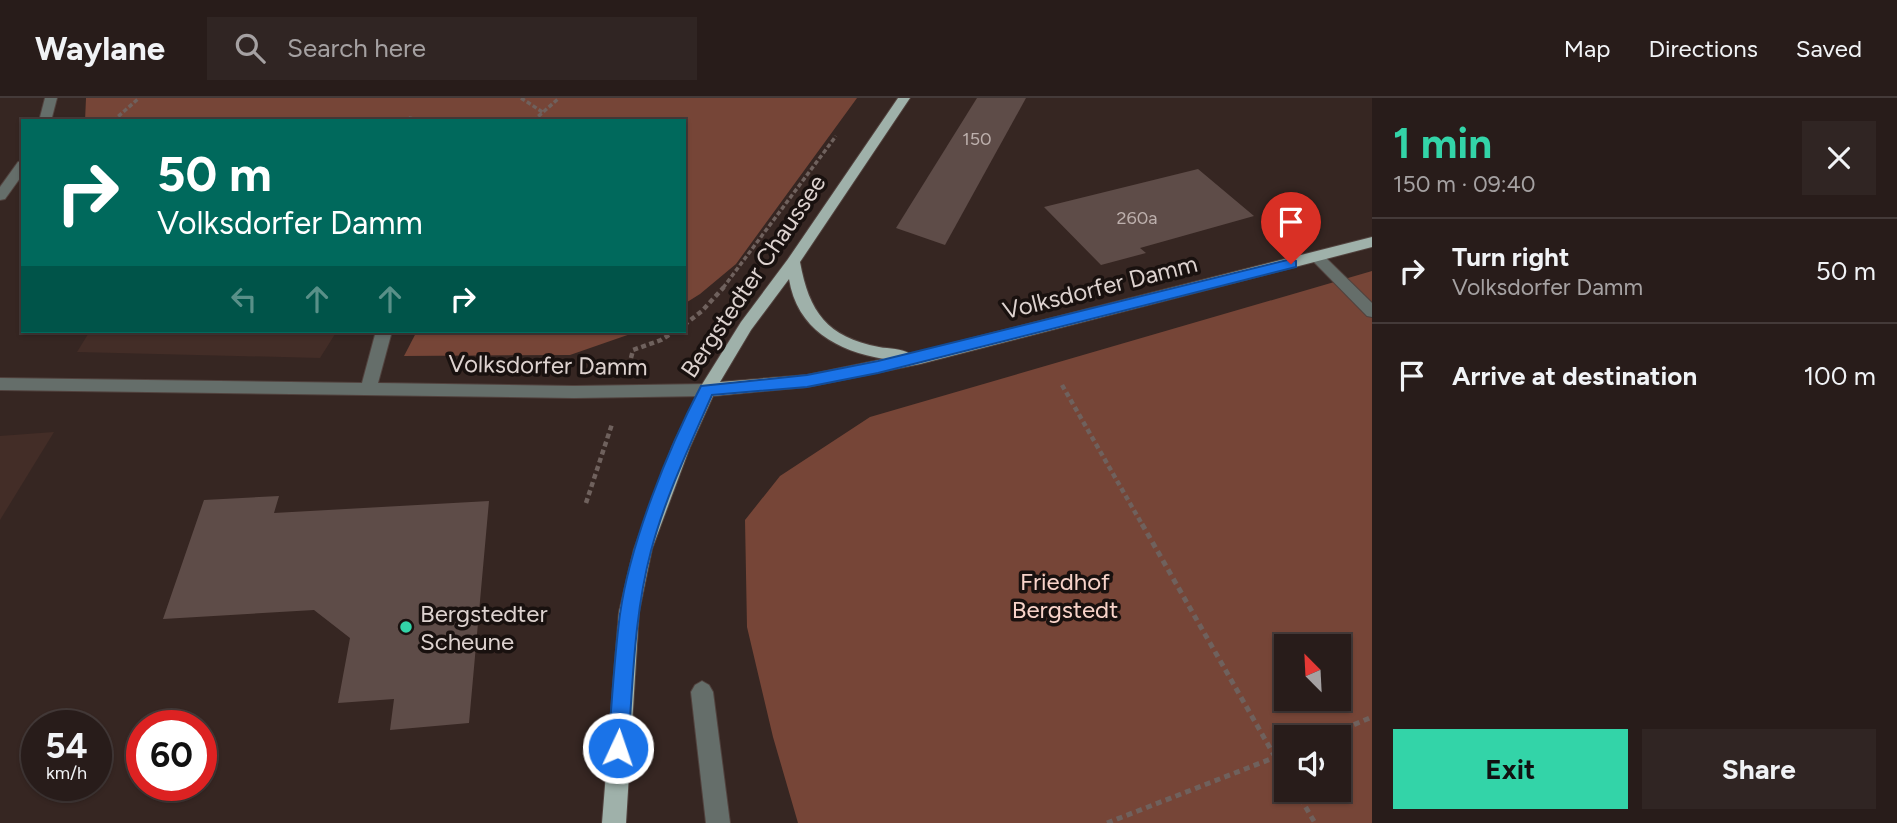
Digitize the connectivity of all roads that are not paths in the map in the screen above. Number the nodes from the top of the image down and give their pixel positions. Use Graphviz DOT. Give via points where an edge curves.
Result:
graph roads {
  1 [pos="51,98"];
  2 [pos="904,98"];
  3 [pos="46,119"];
  4 [pos="21,168"];
  5 [pos="0,196"];
  6 [pos="1372,242"];
  7 [pos="1317,257"];
  8 [pos="793,262"];
  9 [pos="1372,312"];
  10 [pos="383,333"];
  11 [pos="920,358"];
  12 [pos="0,384"];
  13 [pos="369,387"];
  14 [pos="707,390"];
  15 [pos="702,692"];
  16 [pos="614,823"];
  17 [pos="718,823"];
  1 -- 3 [label="street"];
  2 -- 8 [label="main road, Bergstedter Chaussee"];
  4 -- 5 [label="street"];
  6 -- 7 [label="main road, Volksdorfer Damm"];
  7 -- 9 [label="street"];
  7 -- 11 [label="main road, Volksdorfer Damm"];
  8 -- 11 [label="main road" via="796,289 808,313 841,343 866,352"];
  8 -- 14 [label="main road, Bergstedter Chaussee"];
  10 -- 13 [label="street"];
  11 -- 14 [label="main road, Volksdorfer Damm" via="807,381"];
  12 -- 13 [label="street, Volksdorfer Damm"];
  13 -- 14 [label="street, Volksdorfer Damm"];
  14 -- 16 [label="main road, Bergstedter Chaussee" via="643,549 629,612"];
  15 -- 17 [label="street"];
}
